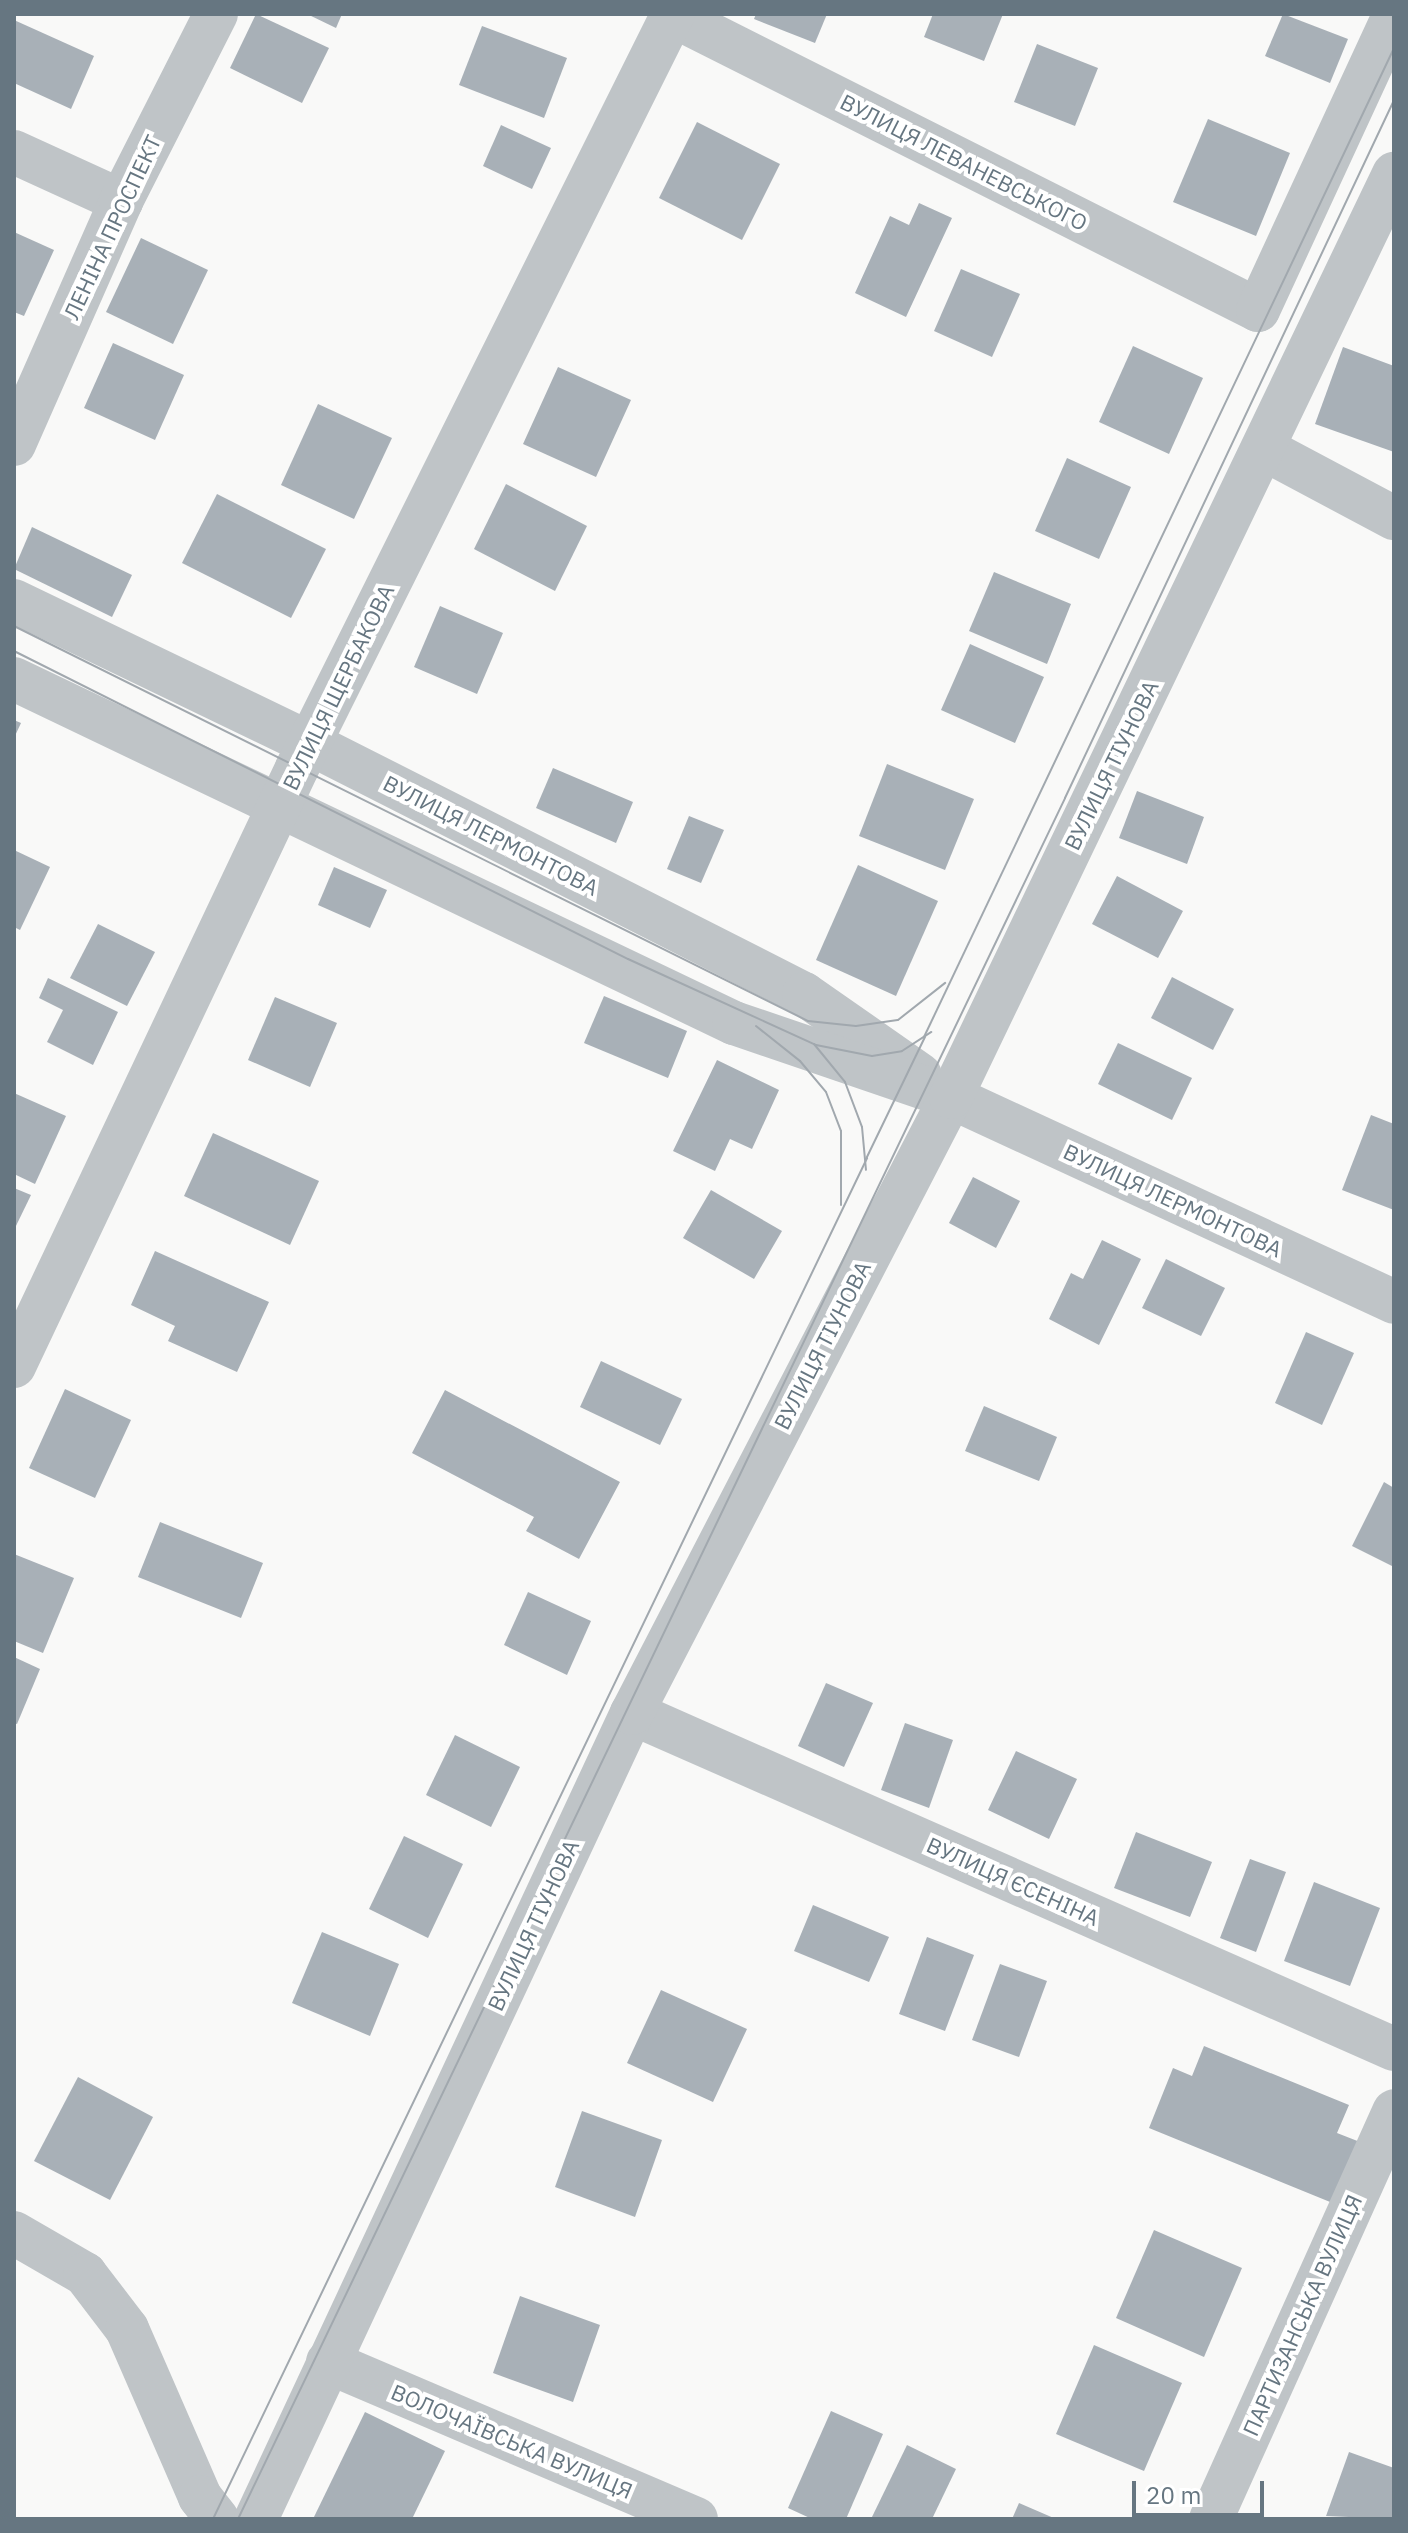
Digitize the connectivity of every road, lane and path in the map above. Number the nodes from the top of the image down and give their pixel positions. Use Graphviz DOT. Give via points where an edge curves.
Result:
graph roads {
  1 [pos="216,14"];
  2 [pos="672,14"];
  3 [pos="1394,16"];
  4 [pos="14,152"];
  5 [pos="1394,174"];
  6 [pos="121,201"];
  7 [pos="14,444"];
  8 [pos="1264,449"];
  9 [pos="1394,518"];
  10 [pos="14,601"];
  11 [pos="14,679"];
  12 [pos="309,743"];
  13 [pos="279,808"];
  14 [pos="951,1097"];
  15 [pos="1394,1302"];
  16 [pos="14,1366"];
  17 [pos="632,1713"];
  18 [pos="1394,2049"];
  19 [pos="1394,2111"];
  20 [pos="14,2233"];
  21 [pos="328,2362"];
  22 [pos="217,2519"];
  23 [pos="256,2519"];
  24 [pos="696,2519"];
  25 [pos="1211,2519"];
  1 -- 6 [label="street, ЛЕНІНА ПРОСПЕКТ"];
  2 -- 3 [label="street, ВУЛИЦЯ ЛЕВАНЕВСЬКОГО" via="1258,310"];
  2 -- 12 [label="street, ВУЛИЦЯ ЩЕРБАКОВА"];
  4 -- 6 [label="street"];
  5 -- 8 [label="street, ВУЛИЦЯ ТІУНОВА"];
  6 -- 7 [label="street, ЛЕНІНА ПРОСПЕКТ"];
  8 -- 9 [label="street"];
  8 -- 14 [label="street, ВУЛИЦЯ ТІУНОВА"];
  10 -- 12 [label="street, ВУЛИЦЯ ЛЕРМОНТОВА"];
  11 -- 13 [label="street, ВУЛИЦЯ ЛЕРМОНТОВА"];
  12 -- 13 [label="street, ВУЛИЦЯ ЩЕРБАКОВА"];
  12 -- 14 [label="street, ВУЛИЦЯ ЛЕРМОНТОВА" via="804,994"];
  13 -- 14 [label="street, ВУЛИЦЯ ЛЕРМОНТОВА" via="734,1023"];
  13 -- 16 [label="street, ВУЛИЦЯ ЩЕРБАКОВА"];
  14 -- 15 [label="street, ВУЛИЦЯ ЛЕРМОНТОВА"];
  14 -- 17 [label="street, ВУЛИЦЯ ТІУНОВА"];
  17 -- 18 [label="street, ВУЛИЦЯ ЄСЕНІНА"];
  17 -- 21 [label="street, ВУЛИЦЯ ТІУНОВА"];
  19 -- 25 [label="street, ПАРТИЗАНСЬКА ВУЛИЦЯ"];
  20 -- 22 [label="street" via="85,2274 127,2329 200,2497"];
  21 -- 23 [label="street, ВУЛИЦЯ ТІУНОВА"];
  21 -- 24 [label="street, ВОЛОЧАЇВСЬКА ВУЛИЦЯ"];
}
